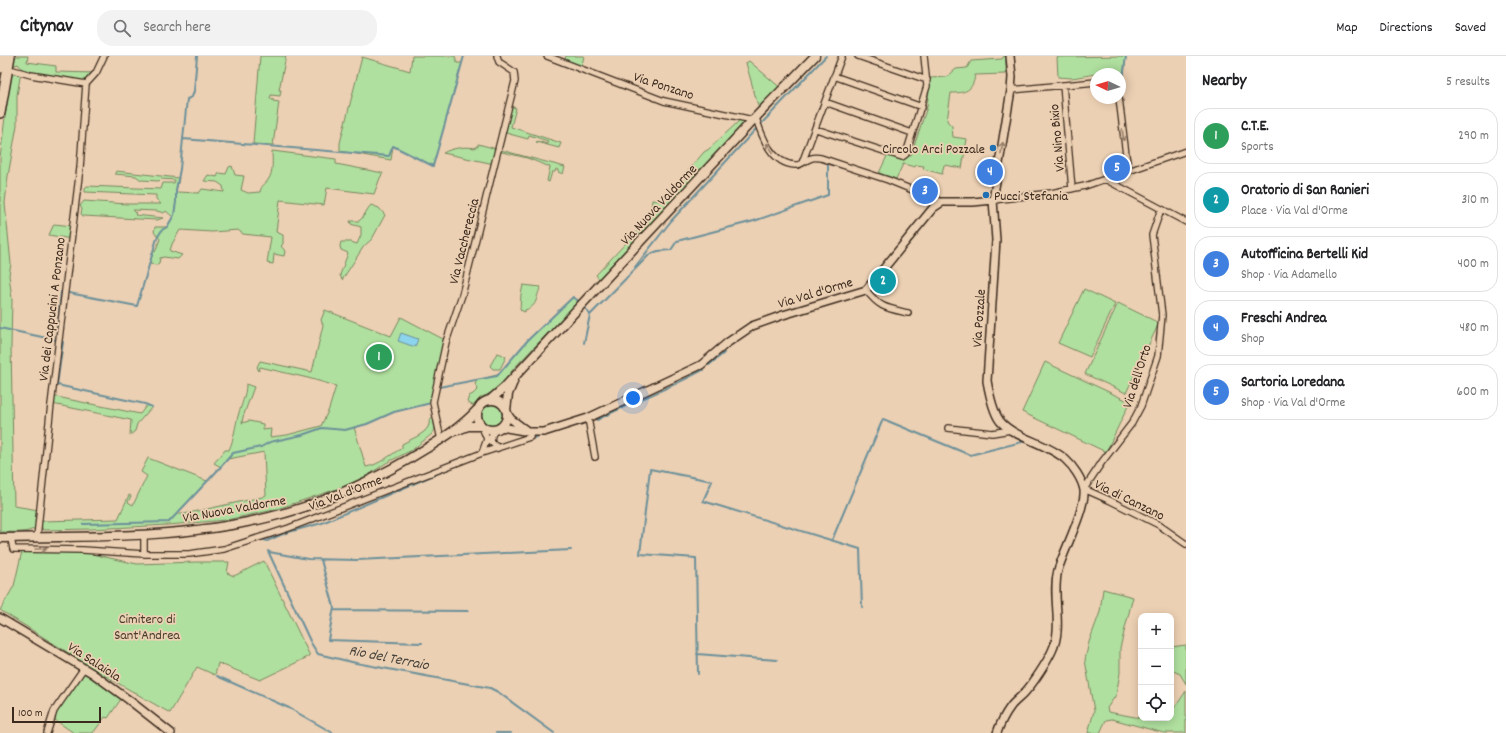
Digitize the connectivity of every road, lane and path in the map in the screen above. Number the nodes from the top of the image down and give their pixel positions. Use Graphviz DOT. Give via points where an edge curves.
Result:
graph roads {
  1 [pos="2,56"];
  2 [pos="10,56"];
  3 [pos="104,56"];
  4 [pos="497,56"];
  5 [pos="547,56"];
  6 [pos="815,56"];
  7 [pos="842,56"];
  8 [pos="858,56"];
  9 [pos="924,56"];
  10 [pos="1010,56"];
  11 [pos="0,68"];
  12 [pos="13,70"];
  13 [pos="834,76"];
  14 [pos="927,80"];
  15 [pos="1090,83"];
  16 [pos="86,84"];
  17 [pos="1063,85"];
  18 [pos="1011,90"];
  19 [pos="825,102"];
  20 [pos="1120,104"];
  21 [pos="922,107"];
  22 [pos="0,113"];
  23 [pos="755,119"];
  24 [pos="816,129"];
  25 [pos="912,133"];
  26 [pos="1186,151"];
  27 [pos="799,164"];
  28 [pos="1128,171"];
  29 [pos="1105,179"];
  30 [pos="1072,189"];
  31 [pos="993,200"];
  32 [pos="942,202"];
  33 [pos="1161,208"];
  34 [pos="1186,222"];
  35 [pos="866,290"];
  36 [pos="908,313"];
  37 [pos="520,370"];
  38 [pos="490,400"];
  39 [pos="477,410"];
  40 [pos="506,411"];
  41 [pos="588,418"];
  42 [pos="481,427"];
  43 [pos="948,428"];
  44 [pos="498,429"];
  45 [pos="1011,430"];
  46 [pos="454,431"];
  47 [pos="530,434"];
  48 [pos="441,440"];
  49 [pos="498,448"];
  50 [pos="482,453"];
  51 [pos="595,457"];
  52 [pos="1084,490"];
  53 [pos="144,534"];
  54 [pos="36,537"];
  55 [pos="0,538"];
  56 [pos="10,538"];
  57 [pos="1186,544"];
  58 [pos="144,554"];
  59 [pos="0,618"];
  60 [pos="84,668"];
  61 [pos="46,733"];
  62 [pos="171,733"];
  63 [pos="997,733"];
  1 -- 11 [label="highway"];
  2 -- 22 [label="highway"];
  3 -- 16 [label="street" via="96,73"];
  4 -- 48 [label="street, Via Vacchereccia" via="499,62 514,72 515,81 463,290 446,342 433,402"];
  5 -- 23 [label="street, Via Ponzano" via="664,101"];
  6 -- 23 [label="main road, Via Nuova Valdorme"];
  7 -- 13 [label="street"];
  8 -- 14 [label="street"];
  9 -- 14 [label="street"];
  10 -- 18 [label="street, Via Pozzale"];
  12 -- 16 [label="street"];
  13 -- 19 [label="street"];
  13 -- 21 [label="street"];
  14 -- 21 [label="street"];
  15 -- 17 [label="street"];
  16 -- 54 [label="street, Via dei Cappucini A Ponzano" via="80,168"];
  17 -- 18 [label="street"];
  17 -- 30 [label="street, Via Nino Bixio"];
  31 -- 18 [label="street, Via Pozzale, one-way"];
  19 -- 24 [label="street"];
  19 -- 25 [label="street"];
  20 -- 28 [label="street, one-way"];
  21 -- 25 [label="street"];
  27 -- 23 [label="street, one-way" via="783,163 773,154 762,137"];
  23 -- 37 [label="main road, Via Nuova Valdorme"];
  24 -- 25 [label="street" via="902,157 906,154"];
  24 -- 27 [label="street"];
  26 -- 28 [label="street"];
  27 -- 32 [label="street" via="812,158 821,158 888,180"];
  28 -- 29 [label="street"];
  29 -- 30 [label="street"];
  29 -- 33 [label="street"];
  30 -- 31 [label="street"];
  31 -- 32 [label="street"];
  31 -- 45 [label="street, Via Pozzale" via="996,240 987,381 998,417"];
  32 -- 35 [label="street, Via Val d'Orme" via="933,208"];
  33 -- 34 [label="street"];
  33 -- 52 [label="street, Via dell'Orto" via="1152,235 1162,315 1158,356 1142,406"];
  35 -- 36 [label="street" via="884,308"];
  35 -- 41 [label="street, Via Val d'Orme" via="752,326 701,365"];
  37 -- 38 [label="main road, Via Nuova Valdorme"];
  37 -- 40 [label="main road, Via Nuova Valdorme" via="511,385"];
  38 -- 39 [label="main road, Via Nuova Valdorme" via="482,403"];
  38 -- 40 [label="main road" via="498,401"];
  39 -- 42 [label="main road"];
  39 -- 46 [label="main road, Via Nuova Valdorme"];
  40 -- 44 [label="main road, Via Nuova Valdorme" via="507,418"];
  40 -- 47 [label="street"];
  41 -- 47 [label="street, Via Val d'Orme"];
  41 -- 51 [label="street"];
  42 -- 44 [label="main road, Via Nuova Valdorme" via="486,430"];
  42 -- 46 [label="main road, Via Nuova Valdorme" via="468,426"];
  42 -- 50 [label="street" via="487,439"];
  43 -- 45 [label="street" via="992,433"];
  44 -- 47 [label="street, Via Val d'Orme"];
  44 -- 49 [label="street" via="492,435 491,442"];
  45 -- 52 [label="street" via="1052,449 1066,460"];
  46 -- 48 [label="main road, Via Nuova Valdorme"];
  47 -- 49 [label="street, Via Val d'Orme"];
  48 -- 53 [label="main road, Via Nuova Valdorme" via="383,474 303,508 270,518 213,528"];
  49 -- 50 [label="street, Via Val d'Orme"];
  50 -- 58 [label="street, Via Val d'Orme" via="289,528 224,549 189,554"];
  52 -- 57 [label="street, Via di Canzano" via="1159,524"];
  52 -- 63 [label="street" via="1081,508 1058,571 1053,651 1031,685 1010,707"];
  53 -- 54 [label="main road, Via Nuova Valdorme"];
  53 -- 58 [label="street"];
  54 -- 56 [label="main road, Via Nuova Valdorme"];
  55 -- 56 [label="main road, Via Nuova Valdorme"];
  56 -- 58 [label="street, Via Val d'Orme, one-way" via="13,549"];
  59 -- 60 [label="street, Via Salaiola"];
  60 -- 61 [label="street" via="52,714"];
  60 -- 62 [label="street, Via Salaiola"];
}
